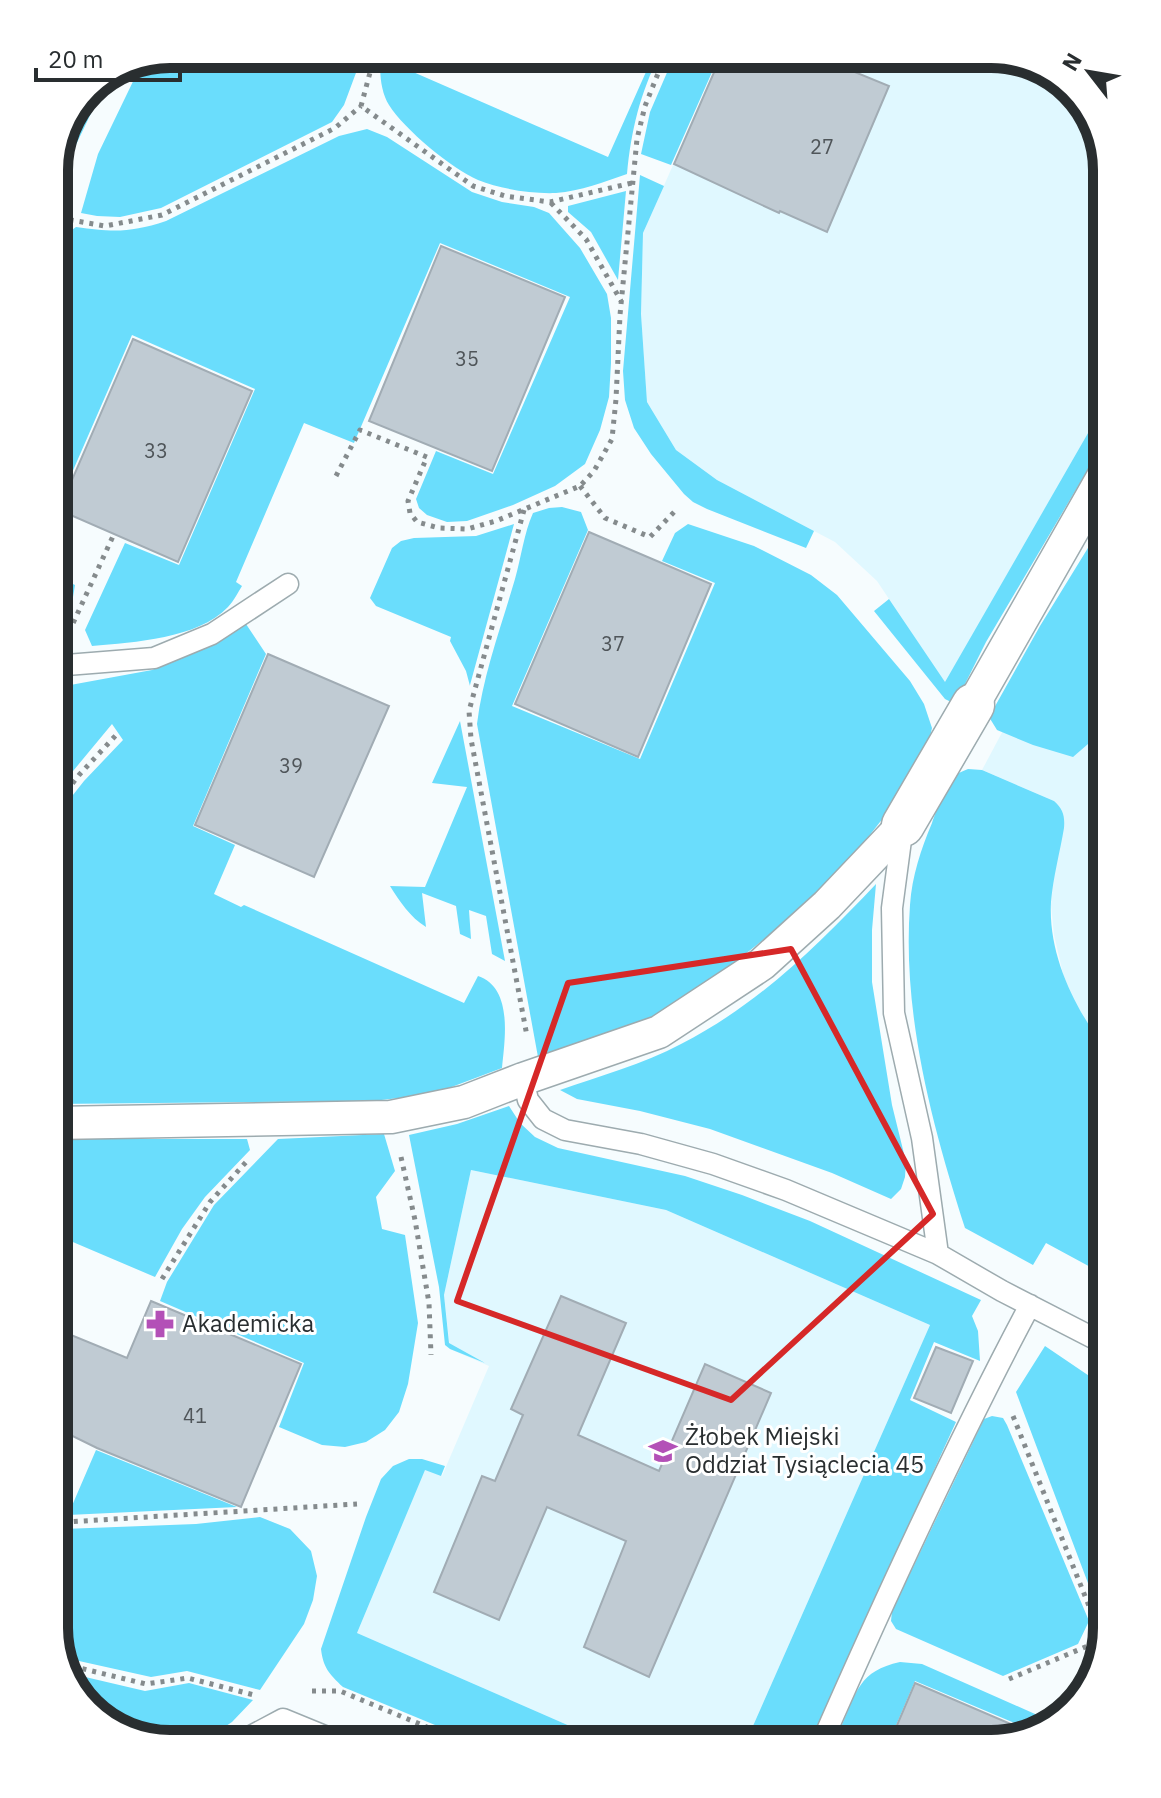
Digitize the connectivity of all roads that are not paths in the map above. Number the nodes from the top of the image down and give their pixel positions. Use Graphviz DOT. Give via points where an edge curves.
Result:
graph roads {
  1 [pos="1093,495"];
  2 [pos="288,584"];
  3 [pos="68,665"];
  4 [pos="973,705"];
  5 [pos="903,825"];
  6 [pos="532,1076"];
  7 [pos="68,1123"];
  8 [pos="938,1254"];
  9 [pos="1030,1305"];
  10 [pos="1093,1338"];
  11 [pos="262,1730"];
  12 [pos="310,1730"];
  13 [pos="827,1730"];
  1 -- 4 [label="street"];
  2 -- 3 [label="lane" via="212,634 154,658"];
  4 -- 5 [label="street"];
  5 -- 6 [label="street" via="762,964 659,1032"];
  5 -- 8 [label="lane" via="892,908 894,1013 922,1138"];
  6 -- 7 [label="street" via="464,1102 391,1117"];
  6 -- 8 [label="lane" via="528,1100 543,1119 565,1130 713,1164"];
  8 -- 9 [label="lane"];
  9 -- 10 [label="lane"];
  9 -- 13 [label="lane"];
  11 -- 12 [label="lane" via="283,1719"];
}
